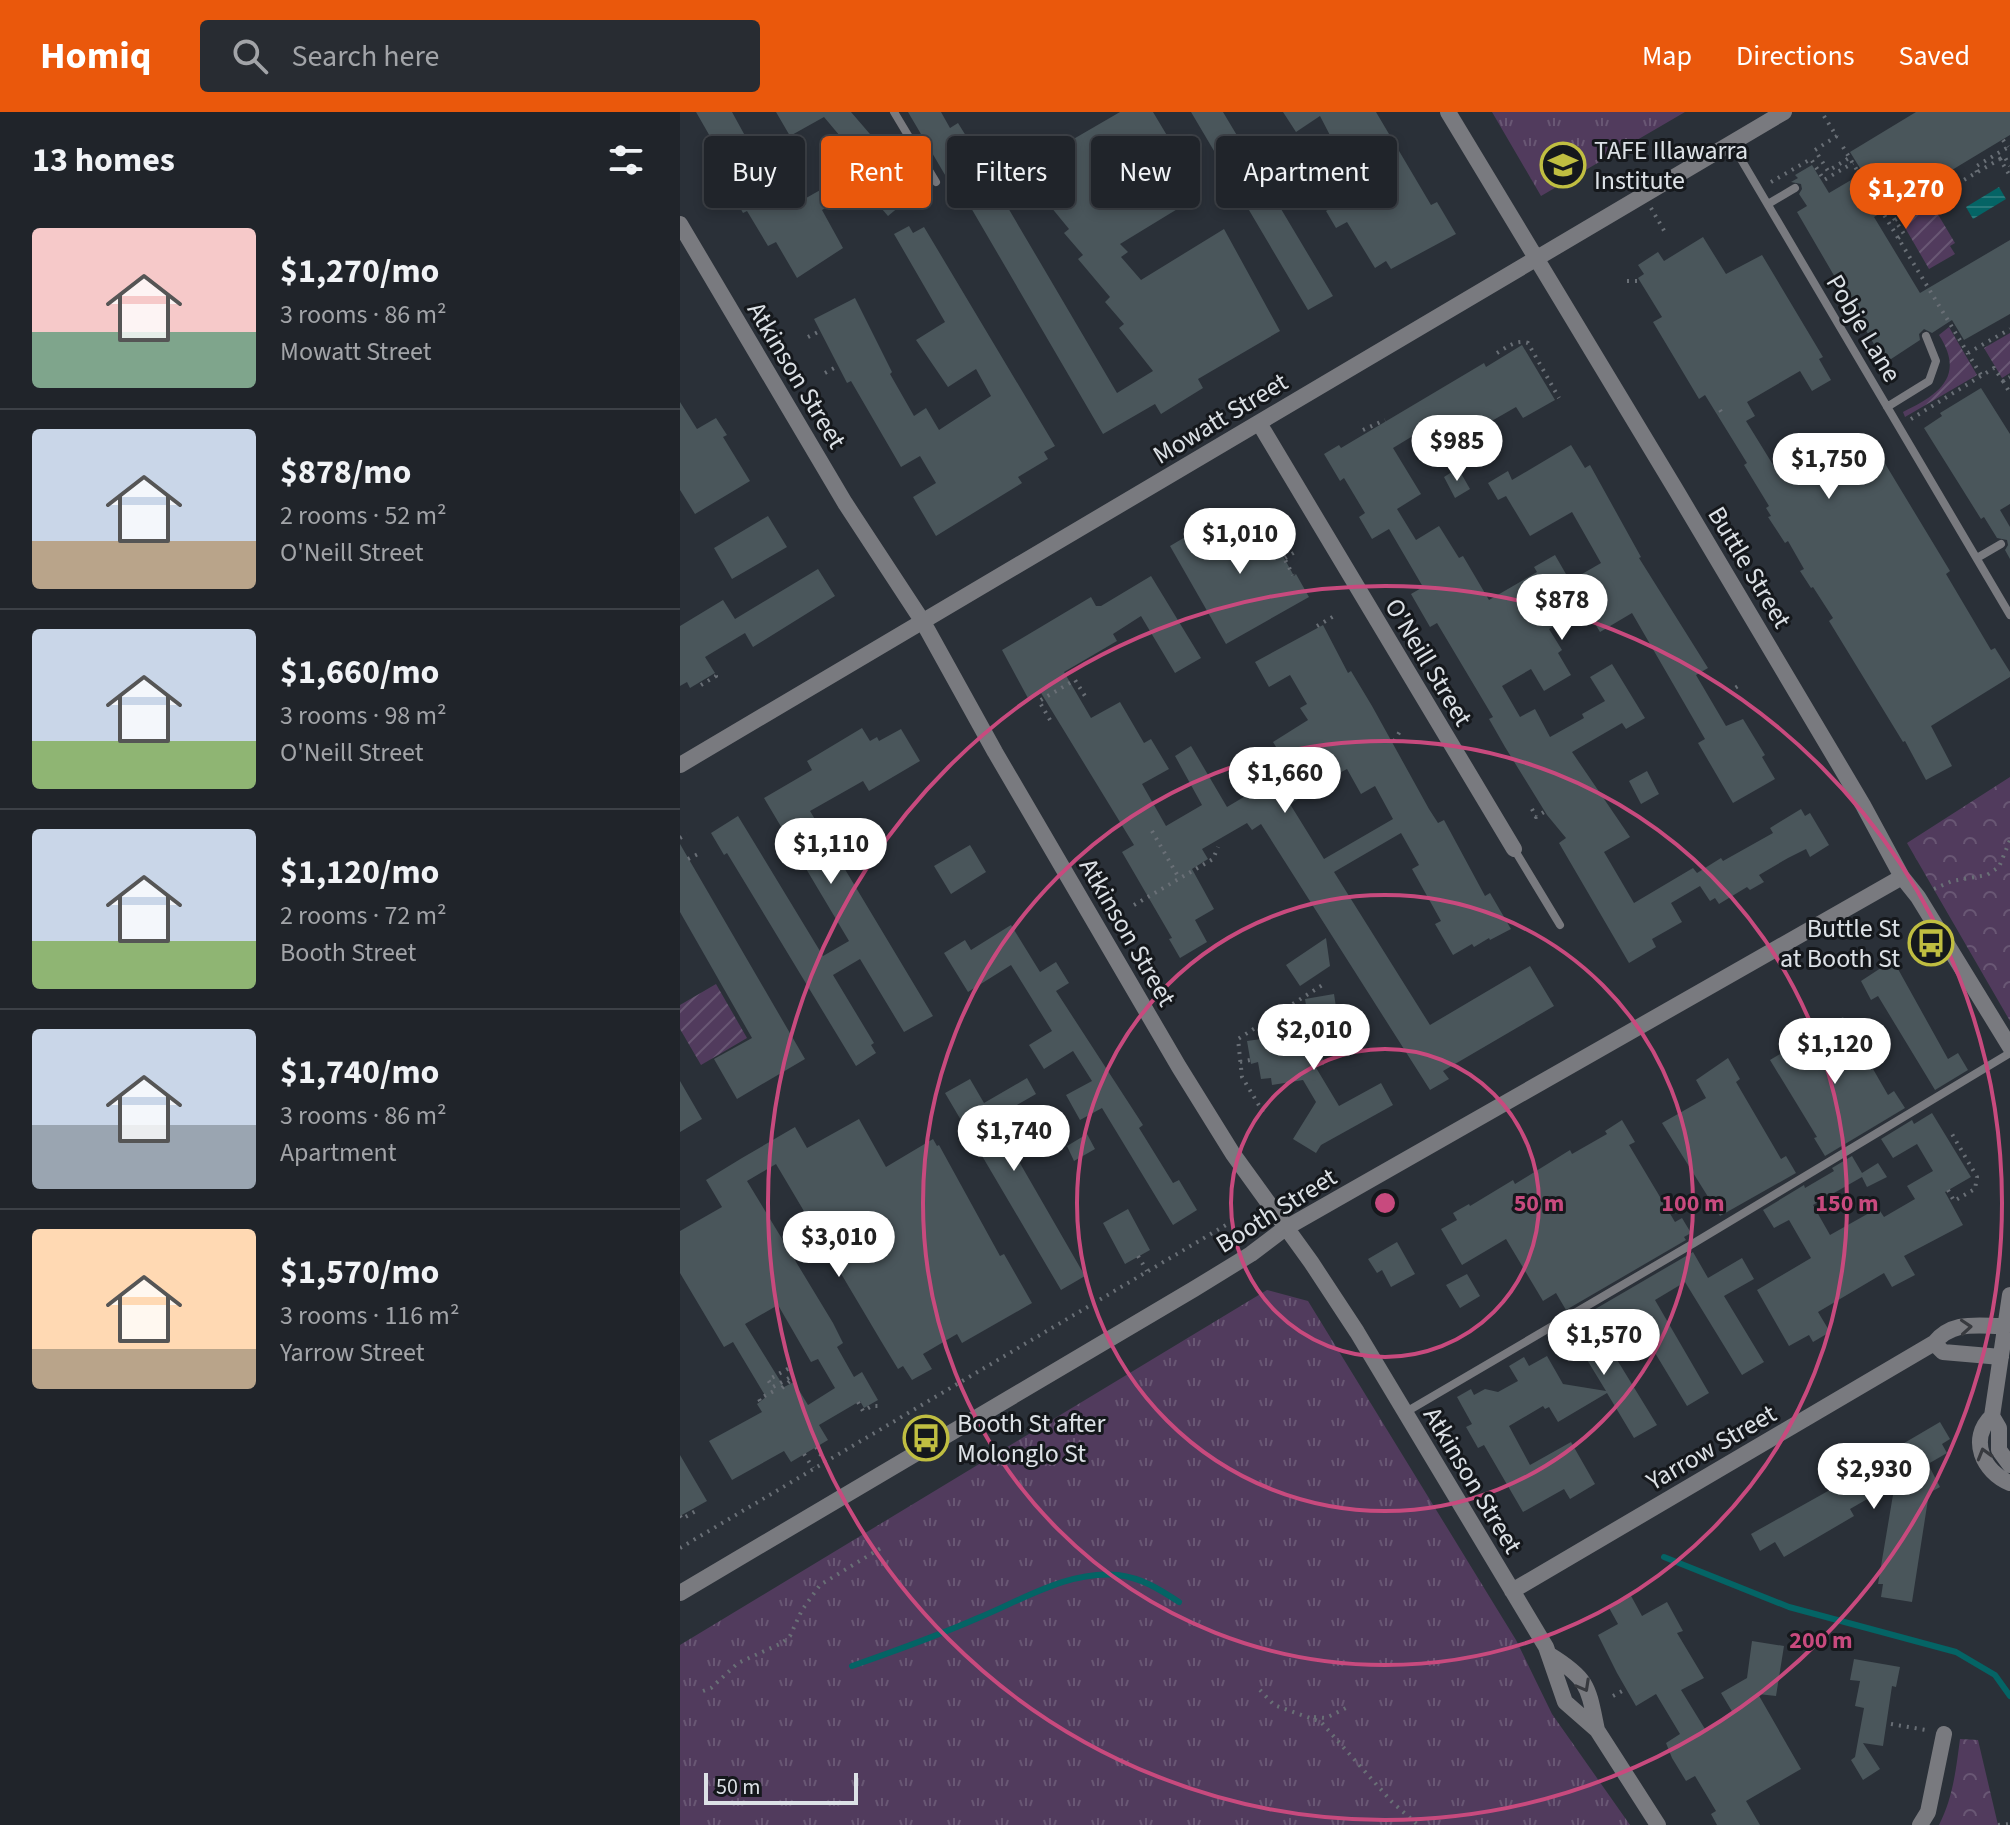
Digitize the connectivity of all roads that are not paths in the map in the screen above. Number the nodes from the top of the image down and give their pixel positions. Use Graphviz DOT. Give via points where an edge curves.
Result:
graph roads {
  1 [pos="894,112"];
  2 [pos="1448,112"];
  3 [pos="1784,112"];
  4 [pos="1732,144"];
  5 [pos="936,182"];
  6 [pos="1795,188"];
  7 [pos="1768,204"];
  8 [pos="680,224"];
  9 [pos="1538,257"];
  10 [pos="1926,336"];
  11 [pos="1887,407"];
  12 [pos="1259,423"];
  13 [pos="2001,544"];
  14 [pos="1977,558"];
  15 [pos="2010,615"];
  16 [pos="923,622"];
  17 [pos="680,765"];
  18 [pos="1514,849"];
  19 [pos="1902,877"];
  20 [pos="1560,925"];
  21 [pos="2010,1050"];
  22 [pos="1284,1229"];
  23 [pos="2010,1295"];
  24 [pos="2005,1326"];
  25 [pos="1934,1343"];
  26 [pos="2001,1357"];
  27 [pos="1405,1413"];
  28 [pos="1992,1416"];
  29 [pos="2010,1465"];
  30 [pos="2010,1483"];
  31 [pos="1512,1591"];
  32 [pos="680,1593"];
  33 [pos="1550,1655"];
  34 [pos="1597,1730"];
  35 [pos="1944,1734"];
  36 [pos="1658,1825"];
  37 [pos="1920,1825"];
  1 -- 5 [label="lane"];
  2 -- 9 [label="street, Buttle Street"];
  3 -- 4 [label="street, Mowatt Street"];
  4 -- 7 [label="lane, Pobje Lane"];
  4 -- 9 [label="street, Mowatt Street"];
  6 -- 7 [label="lane"];
  7 -- 11 [label="lane, Pobje Lane"];
  8 -- 16 [label="street, Atkinson Street" via="845,503"];
  9 -- 12 [label="street, Mowatt Street"];
  9 -- 19 [label="street, Buttle Street"];
  10 -- 11 [label="lane" via="1935,351 1935,372"];
  11 -- 14 [label="lane, Pobje Lane"];
  12 -- 16 [label="street, Mowatt Street"];
  12 -- 18 [label="street, O'Neill Street"];
  13 -- 14 [label="lane"];
  14 -- 15 [label="lane, Pobje Lane"];
  16 -- 17 [label="street, Mowatt Street"];
  16 -- 22 [label="street, Atkinson Street" via="1141,1003"];
  18 -- 20 [label="lane, O'Neill Street"];
  19 -- 21 [label="street, Buttle Street"];
  19 -- 22 [label="street, Booth Street"];
  21 -- 27 [label="lane"];
  22 -- 27 [label="street, Atkinson Street" via="1311,1262"];
  22 -- 32 [label="street, Booth Street" via="1251,1254"];
  23 -- 24 [label="street"];
  25 -- 24 [label="street, Yarrow Street, one-way" via="1944,1331 1959,1326"];
  24 -- 26 [label="street"];
  25 -- 26 [label="street" via="1943,1352"];
  25 -- 31 [label="street, Yarrow Street"];
  26 -- 28 [label="street"];
  27 -- 31 [label="street, Atkinson Street"];
  28 -- 29 [label="street" via="1999,1428 1999,1450"];
  30 -- 28 [label="street, one-way" via="1993,1473 1982,1457 1980,1434"];
  31 -- 33 [label="street, Atkinson Street"];
  33 -- 34 [label="street, Atkinson Street" via="1563,1698"];
  33 -- 34 [label="street, Atkinson Street, one-way" via="1583,1680"];
  34 -- 36 [label="street, Atkinson Street"];
  35 -- 37 [label="street" via="1928,1812"];
}
